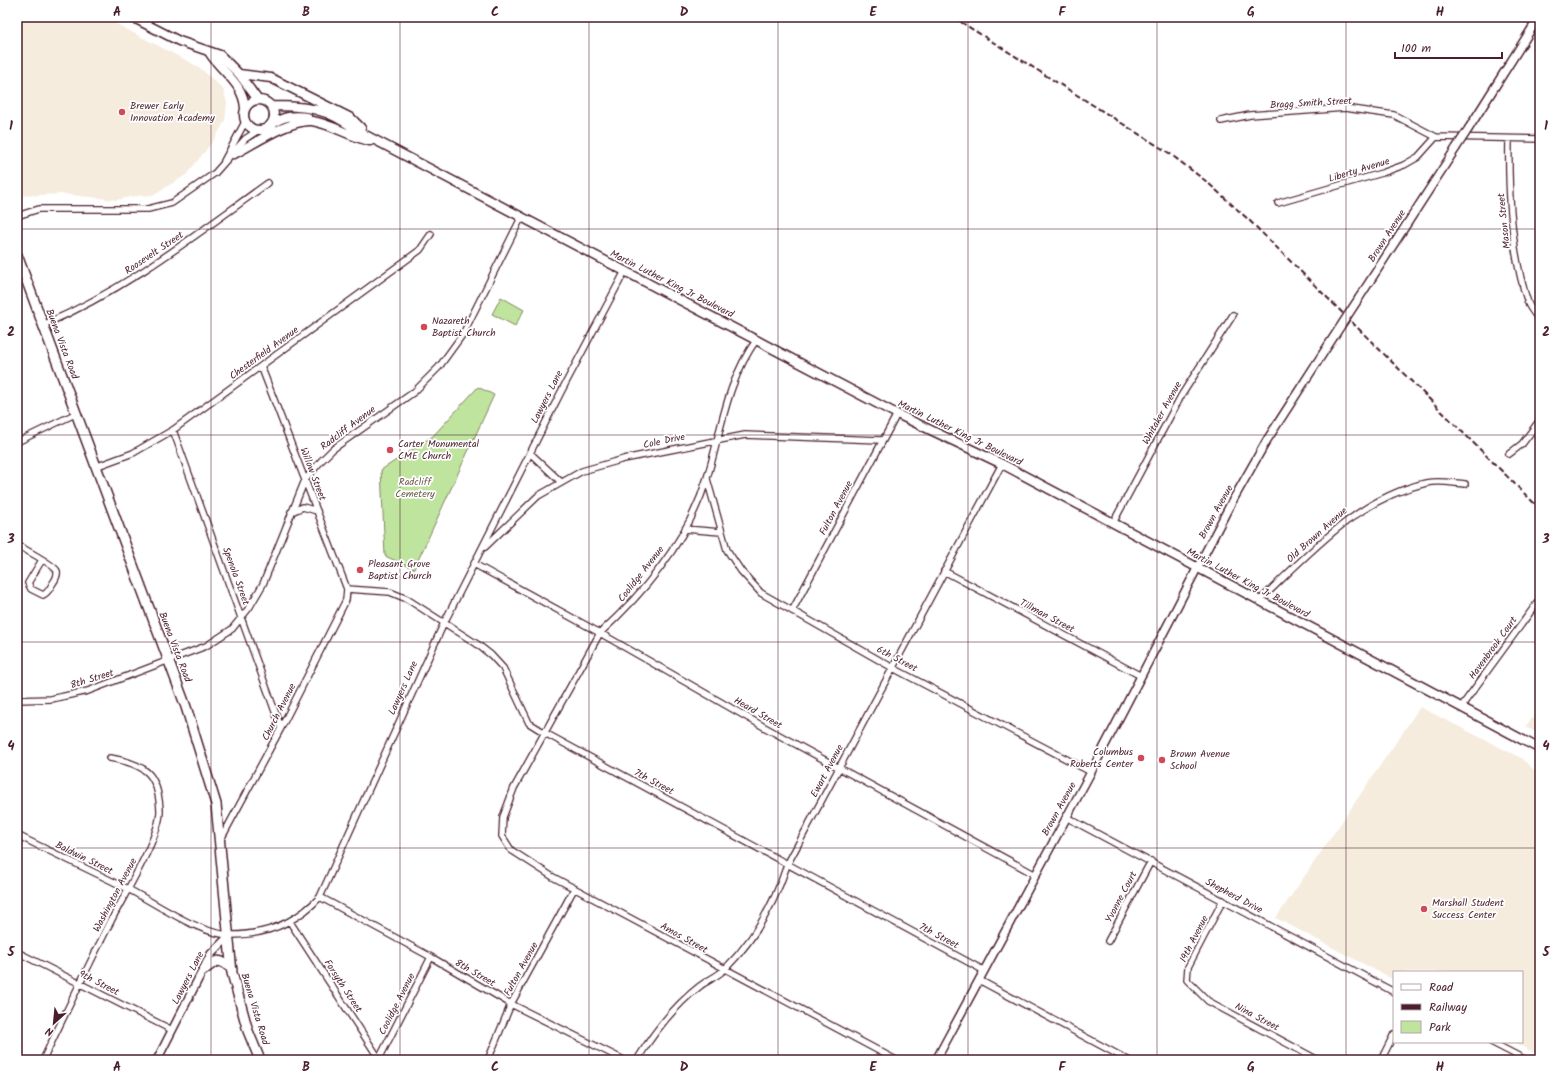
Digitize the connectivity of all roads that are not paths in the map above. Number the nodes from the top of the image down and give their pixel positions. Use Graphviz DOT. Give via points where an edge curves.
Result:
graph roads {
  1 [pos="132,17"];
  2 [pos="1539,17"];
  3 [pos="208,52"];
  4 [pos="239,74"];
  5 [pos="258,100"];
  6 [pos="271,106"];
  7 [pos="245,108"];
  8 [pos="1221,121"];
  9 [pos="245,122"];
  10 [pos="271,125"];
  11 [pos="356,130"];
  12 [pos="257,131"];
  13 [pos="370,137"];
  14 [pos="1436,137"];
  15 [pos="1509,139"];
  16 [pos="1540,139"];
  17 [pos="381,143"];
  18 [pos="234,154"];
  19 [pos="223,164"];
  20 [pos="268,183"];
  21 [pos="1278,203"];
  22 [pos="17,216"];
  23 [pos="520,218"];
  24 [pos="431,234"];
  25 [pos="17,255"];
  26 [pos="625,271"];
  27 [pos="1233,315"];
  28 [pos="1540,321"];
  29 [pos="43,325"];
  30 [pos="757,339"];
  31 [pos="261,366"];
  32 [pos="77,413"];
  33 [pos="896,414"];
  34 [pos="1540,420"];
  35 [pos="173,430"];
  36 [pos="717,440"];
  37 [pos="882,440"];
  38 [pos="17,442"];
  39 [pos="530,453"];
  40 [pos="1509,454"];
  41 [pos="1002,464"];
  42 [pos="95,467"];
  43 [pos="707,478"];
  44 [pos="305,480"];
  45 [pos="562,482"];
  46 [pos="1465,484"];
  47 [pos="317,511"];
  48 [pos="291,512"];
  49 [pos="1113,523"];
  50 [pos="685,529"];
  51 [pos="721,532"];
  52 [pos="17,545"];
  53 [pos="480,553"];
  54 [pos="42,560"];
  55 [pos="474,564"];
  56 [pos="1197,567"];
  57 [pos="944,571"];
  58 [pos="347,588"];
  59 [pos="1540,599"];
  60 [pos="1259,601"];
  61 [pos="792,612"];
  62 [pos="242,618"];
  63 [pos="444,623"];
  64 [pos="600,632"];
  65 [pos="169,660"];
  66 [pos="893,668"];
  67 [pos="1141,676"];
  68 [pos="17,701"];
  69 [pos="1461,707"];
  70 [pos="281,728"];
  71 [pos="545,733"];
  72 [pos="1540,749"];
  73 [pos="110,758"];
  74 [pos="839,769"];
  75 [pos="1091,772"];
  76 [pos="508,804"];
  77 [pos="1066,817"];
  78 [pos="17,835"];
  79 [pos="220,841"];
  80 [pos="1151,861"];
  81 [pos="786,865"];
  82 [pos="1034,874"];
  83 [pos="127,889"];
  84 [pos="574,889"];
  85 [pos="320,897"];
  86 [pos="1223,900"];
  87 [pos="290,922"];
  88 [pos="230,935"];
  89 [pos="1108,942"];
  90 [pos="17,952"];
  91 [pos="431,957"];
  92 [pos="232,969"];
  93 [pos="204,970"];
  94 [pos="724,970"];
  95 [pos="983,970"];
  96 [pos="979,980"];
  97 [pos="79,983"];
  98 [pos="1192,985"];
  99 [pos="1393,991"];
  100 [pos="512,1004"];
  101 [pos="172,1030"];
  102 [pos="1393,1036"];
  103 [pos="1493,1043"];
  104 [pos="44,1060"];
  105 [pos="157,1060"];
  106 [pos="260,1060"];
  107 [pos="379,1060"];
  108 [pos="488,1060"];
  109 [pos="624,1060"];
  110 [pos="637,1060"];
  111 [pos="896,1060"];
  112 [pos="936,1060"];
  113 [pos="1128,1060"];
  114 [pos="1318,1060"];
  115 [pos="1381,1060"];
  116 [pos="1526,1060"];
  1 -- 3 [label="main road" via="179,41"];
  2 -- 56 [label="street, Brown Avenue, bridge" via="1267,440"];
  3 -- 4 [label="main road" via="220,55"];
  3 -- 7 [label="main road" via="238,85"];
  4 -- 5 [label="main road"];
  4 -- 13 [label="main road, Martin Luther King Jr Boulevard" via="271,78 288,86 351,118"];
  5 -- 6 [label="main road"];
  5 -- 7 [label="main road"];
  6 -- 10 [label="main road" via="274,116"];
  6 -- 11 [label="main road, Martin Luther King Jr Boulevard" via="324,111"];
  7 -- 9 [label="main road"];
  8 -- 14 [label="street, Bragg Smith Street" via="1250,115 1345,108 1394,115"];
  9 -- 12 [label="main road"];
  9 -- 19 [label="street"];
  10 -- 11 [label="main road, Martin Luther King Jr Boulevard" via="289,116 299,116"];
  10 -- 12 [label="main road"];
  11 -- 13 [label="main road, Martin Luther King Jr Boulevard"];
  12 -- 18 [label="street" via="245,139"];
  13 -- 17 [label="main road, Martin Luther King Jr Boulevard"];
  14 -- 15 [label="street, Bragg Smith Street"];
  14 -- 21 [label="street, Liberty Avenue" via="1418,157 1404,165"];
  15 -- 16 [label="street, Bragg Smith Street"];
  15 -- 28 [label="street, Mason Street" via="1508,164 1513,236 1528,304"];
  17 -- 18 [label="main road" via="318,123 300,121"];
  17 -- 23 [label="main road, Martin Luther King Jr Boulevard"];
  18 -- 19 [label="street"];
  19 -- 22 [label="street" via="196,188 172,203 148,209 38,209"];
  20 -- 29 [label="street, Roosevelt Street" via="144,272 75,311"];
  23 -- 26 [label="main road, Martin Luther King Jr Boulevard"];
  23 -- 44 [label="street, Radcliff Avenue" via="463,334 440,367 414,392 333,449"];
  24 -- 31 [label="street, Chesterfield Avenue" via="420,250"];
  25 -- 29 [label="main road, Buena Vista Road"];
  26 -- 30 [label="main road, Martin Luther King Jr Boulevard"];
  26 -- 39 [label="street, Lawyers Lane"];
  27 -- 49 [label="street, Whitaker Avenue" via="1181,396"];
  29 -- 32 [label="main road, Buena Vista Road"];
  30 -- 33 [label="main road, Martin Luther King Jr Boulevard"];
  30 -- 36 [label="street, Coolidge Avenue" via="744,357 731,387"];
  31 -- 35 [label="street, Chesterfield Avenue"];
  31 -- 44 [label="street, Willow Street"];
  32 -- 38 [label="street"];
  32 -- 42 [label="main road, Buena Vista Road"];
  33 -- 37 [label="street, Fulton Avenue"];
  33 -- 41 [label="main road, Martin Luther King Jr Boulevard"];
  34 -- 40 [label="street" via="1522,444"];
  35 -- 42 [label="street, Chesterfield Avenue" via="133,453"];
  35 -- 62 [label="street, Spenola Street"];
  36 -- 37 [label="street, Cole Drive" via="745,435"];
  36 -- 43 [label="street, Coolidge Avenue"];
  36 -- 45 [label="street, Cole Drive" via="624,459 582,471"];
  37 -- 61 [label="street, Fulton Avenue"];
  39 -- 45 [label="street"];
  39 -- 53 [label="street, Lawyers Lane"];
  41 -- 49 [label="main road, Martin Luther King Jr Boulevard"];
  41 -- 57 [label="street, Ewart Avenue"];
  42 -- 65 [label="main road, Buena Vista Road"];
  43 -- 50 [label="street, Coolidge Avenue"];
  43 -- 51 [label="street, 6th Street"];
  44 -- 47 [label="street, Willow Street"];
  44 -- 48 [label="street, Radcliff Avenue"];
  45 -- 53 [label="street, Cole Drive" via="538,496"];
  46 -- 60 [label="street, Old Brown Avenue" via="1426,483 1371,505 1339,526"];
  47 -- 48 [label="street" via="303,507"];
  47 -- 58 [label="street, Willow Street"];
  48 -- 62 [label="street, Radcliff Avenue" via="263,584"];
  49 -- 56 [label="main road, Martin Luther King Jr Boulevard"];
  50 -- 51 [label="street"];
  50 -- 64 [label="street, Coolidge Avenue" via="644,587 622,613"];
  51 -- 61 [label="street, 6th Street" via="727,550 751,582 761,593"];
  52 -- 54 [label="street"];
  53 -- 55 [label="street, Lawyers Lane"];
  54 -- 54 [label="street" via="57,572 47,593 43,595 31,589 28,582"];
  55 -- 63 [label="street, Lawyers Lane"];
  55 -- 64 [label="street, Heard Street"];
  56 -- 60 [label="main road, Martin Luther King Jr Boulevard"];
  56 -- 67 [label="street, Brown Avenue"];
  57 -- 66 [label="street, Ewart Avenue"];
  57 -- 67 [label="street, Tillman Street"];
  58 -- 63 [label="street, 7th Street" via="390,592 407,599"];
  58 -- 70 [label="street, Church Avenue" via="346,600"];
  59 -- 69 [label="street, Havenbrook Court"];
  60 -- 69 [label="main road, Martin Luther King Jr Boulevard"];
  61 -- 66 [label="street, 6th Street"];
  62 -- 65 [label="street, Radcliff Avenue" via="232,629 206,646"];
  62 -- 70 [label="street, Spenola Street"];
  63 -- 71 [label="street, 7th Street" via="491,655 503,668 529,723"];
  63 -- 85 [label="street, Lawyers Lane"];
  64 -- 71 [label="street, Coolidge Avenue"];
  64 -- 74 [label="street, Heard Street"];
  65 -- 68 [label="street, 8th Street" via="88,691 51,699"];
  65 -- 79 [label="main road, Buena Vista Road" via="216,804"];
  66 -- 74 [label="street, Ewart Avenue"];
  66 -- 75 [label="street, 6th Street"];
  67 -- 75 [label="street, Brown Avenue"];
  69 -- 72 [label="main road, Martin Luther King Jr Boulevard"];
  70 -- 79 [label="street, Church Avenue"];
  71 -- 76 [label="street, Coolidge Avenue" via="514,788"];
  71 -- 81 [label="street, 7th Street"];
  73 -- 83 [label="street, Washington Avenue" via="133,762 149,771 160,811 146,857"];
  74 -- 81 [label="street, Ewart Avenue"];
  74 -- 82 [label="street, Heard Street"];
  75 -- 77 [label="street, Brown Avenue"];
  76 -- 84 [label="street, Amos Street" via="503,817 502,836 511,850"];
  77 -- 80 [label="street, Shepherd Drive"];
  77 -- 82 [label="street, Brown Avenue"];
  78 -- 83 [label="street, Baldwin Street"];
  79 -- 88 [label="main road, Buena Vista Road"];
  80 -- 86 [label="street, Shepherd Drive"];
  80 -- 89 [label="street, Yvonne Court"];
  81 -- 94 [label="street, Ewart Avenue" via="778,892 766,915 750,941"];
  81 -- 95 [label="street, 7th Street"];
  82 -- 95 [label="street, Brown Avenue"];
  83 -- 88 [label="street, Baldwin Street" via="193,924"];
  83 -- 97 [label="street, Washington Avenue"];
  84 -- 94 [label="street, Amos Street"];
  84 -- 100 [label="street, Fulton Avenue"];
  85 -- 87 [label="street, Lawyers Lane" via="306,912"];
  85 -- 91 [label="street, 8th Street"];
  86 -- 98 [label="street, 19th Avenue" via="1188,967 1187,980"];
  86 -- 99 [label="street, Shepherd Drive"];
  87 -- 88 [label="street, Lawyers Lane" via="272,929"];
  87 -- 107 [label="street, Forsyth Street"];
  88 -- 92 [label="main road, Buena Vista Road"];
  88 -- 93 [label="street, Lawyers Lane" via="211,954"];
  90 -- 97 [label="street, 9th Street"];
  91 -- 100 [label="street, 8th Street"];
  91 -- 107 [label="street, Coolidge Avenue"];
  92 -- 93 [label="main road" via="221,961 215,961"];
  92 -- 106 [label="main road, Buena Vista Road" via="248,1031"];
  93 -- 101 [label="street, Lawyers Lane"];
  94 -- 110 [label="street, Ewart Avenue" via="700,986 676,1008 653,1034"];
  94 -- 111 [label="street, Amos Street"];
  95 -- 96 [label="street, Brown Avenue"];
  96 -- 112 [label="street, Brown Avenue"];
  96 -- 113 [label="street"];
  97 -- 101 [label="street, 9th Street"];
  97 -- 104 [label="street, Washington Avenue"];
  98 -- 114 [label="street, Nina Street" via="1208,1001"];
  100 -- 108 [label="street, Fulton Avenue"];
  100 -- 109 [label="street, 8th Street"];
  101 -- 105 [label="street, Lawyers Lane"];
  102 -- 115 [label="street"];
  103 -- 116 [label="street"];
}
